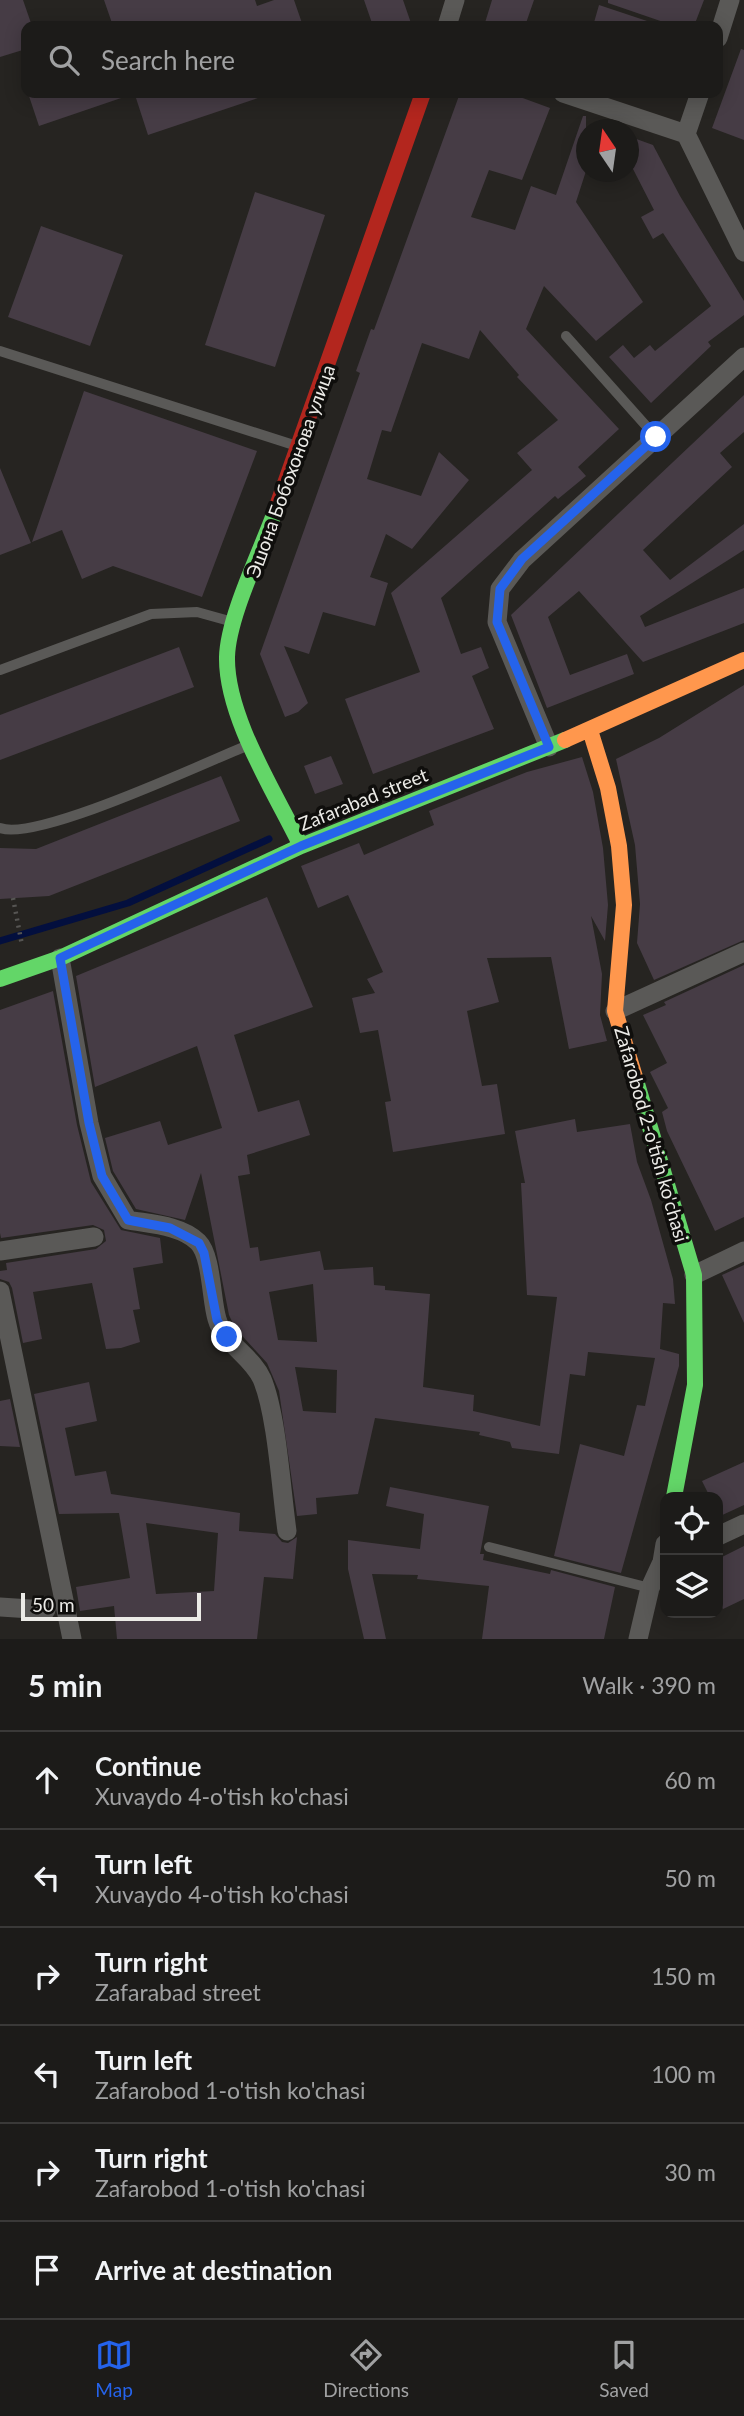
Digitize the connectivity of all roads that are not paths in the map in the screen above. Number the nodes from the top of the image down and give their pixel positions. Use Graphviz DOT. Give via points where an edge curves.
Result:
graph roads {
  1 [pos="456,0"];
  2 [pos="730,0"];
  3 [pos="449,21"];
  4 [pos="723,22"];
  5 [pos="422,98"];
  6 [pos="578,98"];
  7 [pos="698,98"];
  8 [pos="686,134"];
  9 [pos="744,252"];
  10 [pos="566,336"];
  11 [pos="0,351"];
  12 [pos="744,357"];
  13 [pos="656,437"];
  14 [pos="300,447"];
  15 [pos="234,622"];
  16 [pos="744,660"];
  17 [pos="0,670"];
  18 [pos="590,730"];
  19 [pos="251,744"];
  20 [pos="549,747"];
  21 [pos="0,828"];
  22 [pos="301,846"];
  23 [pos="744,952"];
  24 [pos="60,958"];
  25 [pos="0,979"];
  26 [pos="615,1011"];
  27 [pos="94,1237"];
  28 [pos="0,1251"];
  29 [pos="744,1251"];
  30 [pos="694,1275"];
  31 [pos="0,1291"];
  32 [pos="675,1492"];
  33 [pos="744,1524"];
  34 [pos="287,1531"];
  35 [pos="723,1534"];
  36 [pos="489,1547"];
  37 [pos="660,1564"];
  38 [pos="650,1588"];
  39 [pos="0,1607"];
  40 [pos="46,1610"];
  41 [pos="72,1639"];
  42 [pos="638,1639"];
  1 -- 3 [label="street"];
  2 -- 4 [label="street"];
  5 -- 14 [label="street, Эшона Бобохонова улица"];
  6 -- 8 [label="street"];
  7 -- 8 [label="street"];
  8 -- 9 [label="street"];
  10 -- 13 [label="lane"];
  11 -- 14 [label="lane"];
  12 -- 13 [label="street"];
  13 -- 20 [label="street" via="522,559 500,589 497,622"];
  14 -- 15 [label="street, Эшона Бобохонова улица"];
  15 -- 17 [label="lane" via="197,612 151,614"];
  15 -- 19 [label="street, Эшона Бобохонова улица" via="227,656 231,692"];
  16 -- 18 [label="street, Zafarabad street"];
  18 -- 20 [label="street, Zafarabad street"];
  18 -- 26 [label="street, Zafarobod 2-o'tish ko'chasi" via="619,846 624,905"];
  19 -- 21 [label="lane" via="51,824 8,831"];
  19 -- 22 [label="street, Эшона Бобохонова улица"];
  20 -- 22 [label="street, Zafarabad street"];
  22 -- 24 [label="street, Zafarabad street"];
  23 -- 26 [label="street"];
  24 -- 25 [label="street, Zafarabad street"];
  24 -- 34 [label="street" via="102,1176 128,1220 170,1228 199,1243 217,1320 261,1376"];
  26 -- 30 [label="street, Zafarobod 2-o'tish ko'chasi"];
  27 -- 28 [label="street"];
  29 -- 30 [label="street"];
  30 -- 32 [label="street, Zafarobod 2-o'tish ko'chasi" via="695,1385"];
  31 -- 41 [label="street"];
  33 -- 35 [label="street"];
  36 -- 38 [label="lane"];
  37 -- 38 [label="street"];
  38 -- 42 [label="street"];
  39 -- 40 [label="street"];
}
